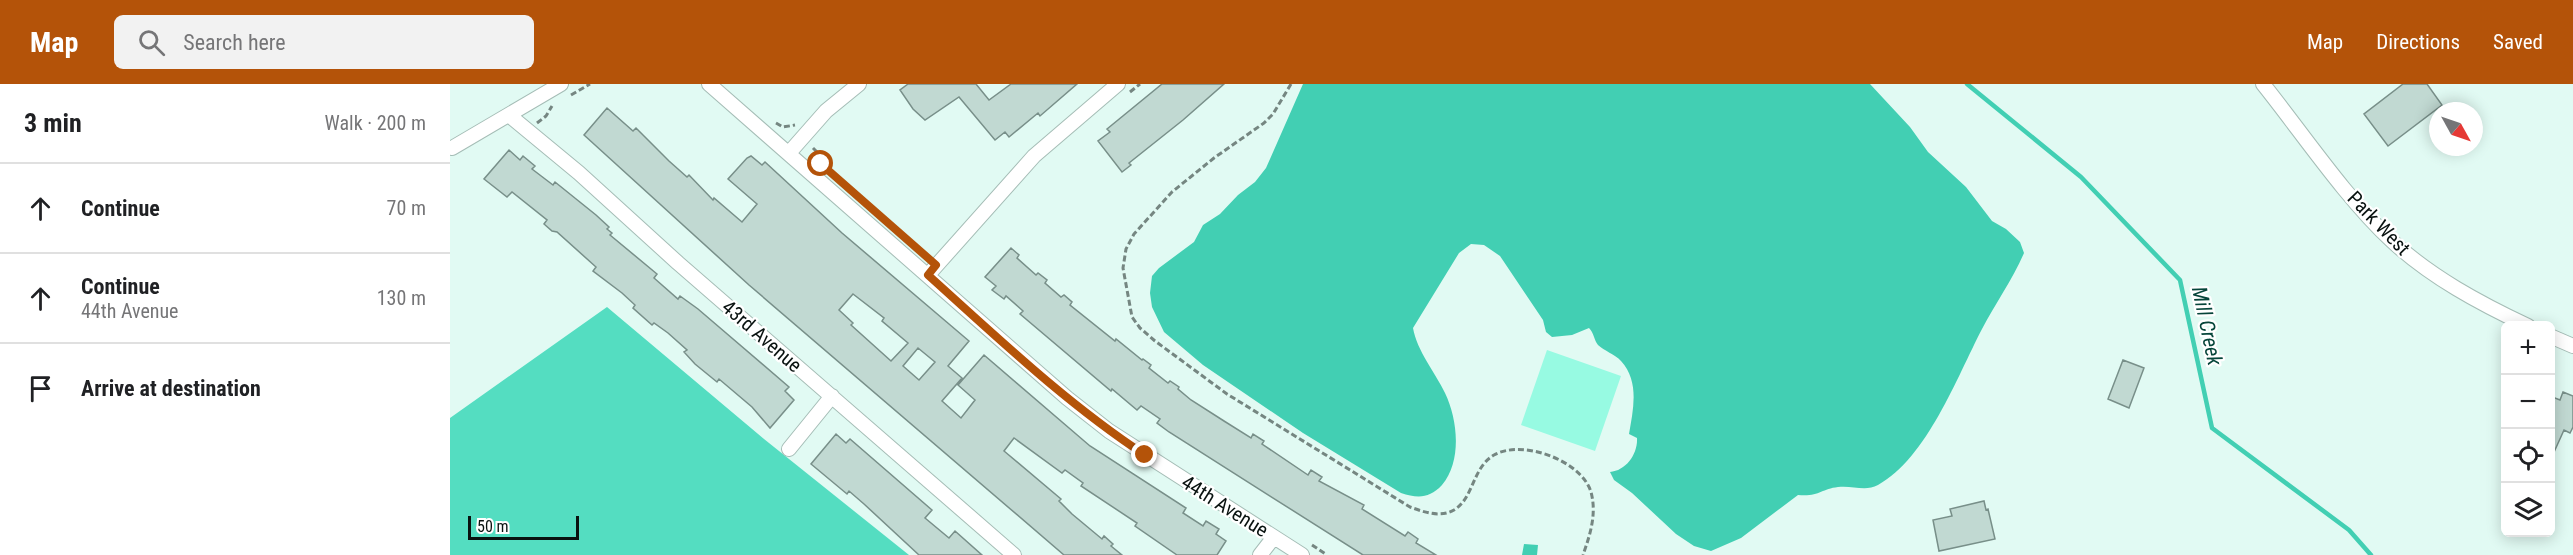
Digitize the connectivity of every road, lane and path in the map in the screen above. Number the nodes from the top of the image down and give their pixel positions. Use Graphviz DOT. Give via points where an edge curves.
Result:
graph roads {
  1 [pos="561,84"];
  2 [pos="709,84"];
  3 [pos="860,84"];
  4 [pos="1118,84"];
  5 [pos="1140,84"];
  6 [pos="1291,84"];
  7 [pos="2263,84"];
  8 [pos="1123,99"];
  9 [pos="510,116"];
  10 [pos="769,117"];
  11 [pos="800,120"];
  12 [pos="789,126"];
  13 [pos="802,138"];
  14 [pos="452,148"];
  15 [pos="789,153"];
  16 [pos="821,164"];
  17 [pos="928,275"];
  18 [pos="2518,321"];
  19 [pos="2555,338"];
  20 [pos="2573,346"];
  21 [pos="832,396"];
  22 [pos="789,449"];
  23 [pos="1274,537"];
  24 [pos="1306,550"];
  25 [pos="1014,555"];
  26 [pos="1260,555"];
  27 [pos="1327,555"];
  28 [pos="1583,555"];
  1 -- 9 [label="street"];
  2 -- 15 [label="street, 44th Avenue"];
  3 -- 13 [label="street" via="826,111"];
  4 -- 17 [label="street" via="1034,156"];
  5 -- 8 [label="path"];
  6 -- 28 [label="path" via="1264,123 1172,192 1134,234 1123,268 1132,317 1155,341 1227,394 1419,510 1442,514 1462,504 1482,464 1495,454 1526,450 1564,462 1583,478 1592,493 1592,526"];
  7 -- 18 [label="street, Park West" via="2392,241 2451,286"];
  9 -- 14 [label="street"];
  9 -- 21 [label="street, 43rd Avenue"];
  10 -- 12 [label="path" via="783,127"];
  11 -- 12 [label="path"];
  12 -- 13 [label="path"];
  13 -- 15 [label="street"];
  13 -- 16 [label="path" via="817,152"];
  15 -- 17 [label="street, 44th Avenue"];
  17 -- 23 [label="street, 44th Avenue" via="1109,431"];
  19 -- 20 [label="street"];
  21 -- 22 [label="street"];
  21 -- 25 [label="street, 43rd Avenue"];
  23 -- 24 [label="street, 44th Avenue"];
  23 -- 26 [label="street"];
  24 -- 27 [label="path"];
}
